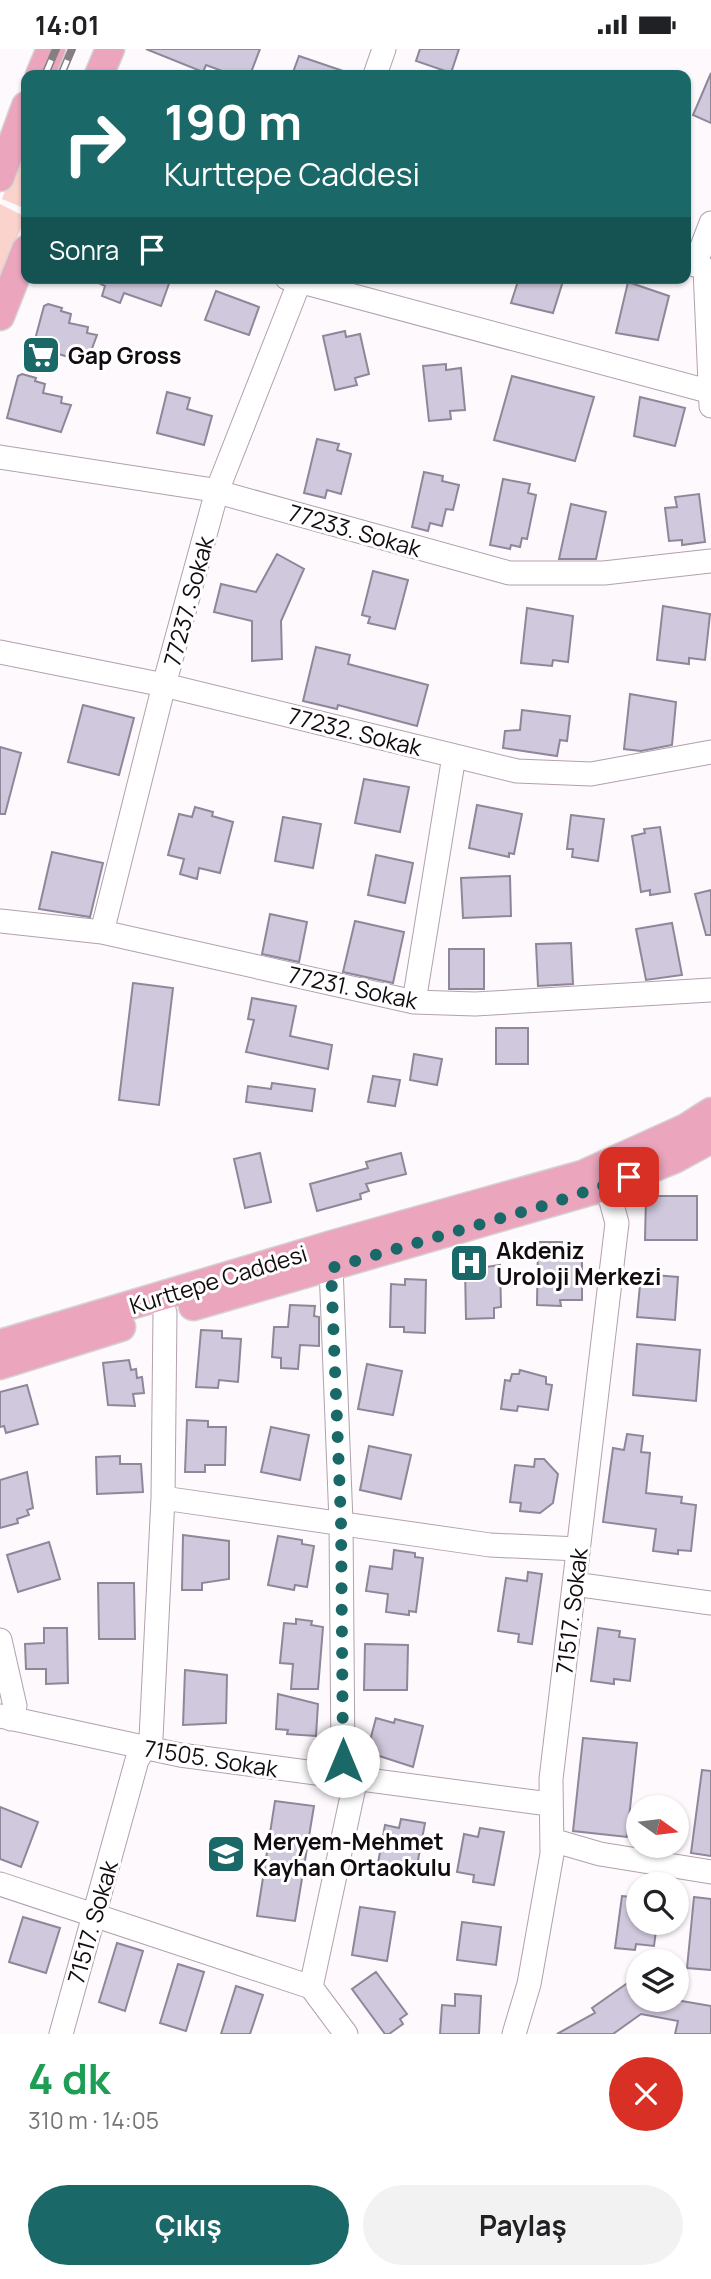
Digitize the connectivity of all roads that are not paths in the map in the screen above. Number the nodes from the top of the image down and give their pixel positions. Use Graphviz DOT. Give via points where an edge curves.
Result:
graph roads {
  1 [pos="51,49"];
  2 [pos="110,49"];
  3 [pos="384,49"];
  4 [pos="42,70"];
  5 [pos="101,70"];
  6 [pos="377,70"];
  7 [pos="21,120"];
  8 [pos="0,177"];
  9 [pos="711,223"];
  10 [pos="21,263"];
  11 [pos="699,267"];
  12 [pos="294,284"];
  13 [pos="314,284"];
  14 [pos="0,316"];
  15 [pos="710,397"];
  16 [pos="0,457"];
  17 [pos="217,491"];
  18 [pos="711,561"];
  19 [pos="0,652"];
  20 [pos="164,685"];
  21 [pos="711,752"];
  22 [pos="454,756"];
  23 [pos="0,921"];
  24 [pos="102,932"];
  25 [pos="711,990"];
  26 [pos="414,1002"];
  27 [pos="711,1112"];
  28 [pos="711,1139"];
  29 [pos="607,1187"];
  30 [pos="331,1268"];
  31 [pos="166,1313"];
  32 [pos="0,1344"];
  33 [pos="0,1365"];
  34 [pos="163,1498"];
  35 [pos="341,1522"];
  36 [pos="578,1549"];
  37 [pos="574,1584"];
  38 [pos="711,1602"];
  39 [pos="0,1640"];
  40 [pos="6,1718"];
  41 [pos="145,1748"];
  42 [pos="350,1777"];
  43 [pos="549,1804"];
  44 [pos="552,1840"];
  45 [pos="711,1872"];
  46 [pos="0,1884"];
  47 [pos="95,1915"];
  48 [pos="311,1987"];
  49 [pos="61,2034"];
  50 [pos="345,2034"];
  51 [pos="514,2034"];
  1 -- 4 [label="main road"];
  2 -- 5 [label="main road"];
  3 -- 6 [label="street"];
  7 -- 8 [label="main road"];
  9 -- 11 [label="street"];
  10 -- 14 [label="main road"];
  11 -- 15 [label="street"];
  12 -- 17 [label="street, 77237. Sokak"];
  13 -- 15 [label="street"];
  16 -- 17 [label="street, 77233. Sokak"];
  17 -- 18 [label="street, 77233. Sokak" via="509,573 604,573"];
  17 -- 20 [label="street, 77237. Sokak"];
  19 -- 20 [label="street, 77232. Sokak"];
  20 -- 22 [label="street, 77232. Sokak"];
  20 -- 24 [label="street, 77237. Sokak"];
  21 -- 22 [label="street, 77232. Sokak" via="592,775 517,771"];
  22 -- 26 [label="street"];
  23 -- 24 [label="street, 77231. Sokak"];
  24 -- 26 [label="street, 77231. Sokak"];
  25 -- 26 [label="street, 77231. Sokak" via="487,1003"];
  27 -- 32 [label="main road, Kurttepe Caddesi" via="675,1134 582,1175"];
  28 -- 29 [label="main road, Kurttepe Caddesi"];
  29 -- 30 [label="main road, Kurttepe Caddesi"];
  29 -- 36 [label="street, 71517. Sokak" via="617,1223"];
  30 -- 31 [label="main road, Kurttepe Caddesi"];
  30 -- 35 [label="street"];
  31 -- 33 [label="main road, Kurttepe Caddesi"];
  31 -- 34 [label="street, 71517. Sokak"];
  34 -- 35 [label="street"];
  34 -- 41 [label="street, 71517. Sokak" via="151,1738"];
  35 -- 36 [label="street" via="490,1545"];
  35 -- 42 [label="street" via="343,1761"];
  36 -- 37 [label="street, 71517. Sokak"];
  37 -- 38 [label="street"];
  37 -- 43 [label="street, 71517. Sokak"];
  39 -- 40 [label="street" via="15,1706"];
  40 -- 41 [label="street, 71505. Sokak"];
  41 -- 42 [label="street, 71505. Sokak"];
  41 -- 47 [label="street, 71517. Sokak" via="136,1760"];
  42 -- 43 [label="street, 71505. Sokak"];
  42 -- 48 [label="street" via="354,1787"];
  43 -- 44 [label="street, 71517. Sokak"];
  44 -- 45 [label="street" via="600,1854"];
  44 -- 51 [label="street, 71517. Sokak" via="529,1984"];
  46 -- 47 [label="street"];
  47 -- 48 [label="street"];
  47 -- 49 [label="street, 71517. Sokak"];
  48 -- 50 [label="street"];
}
